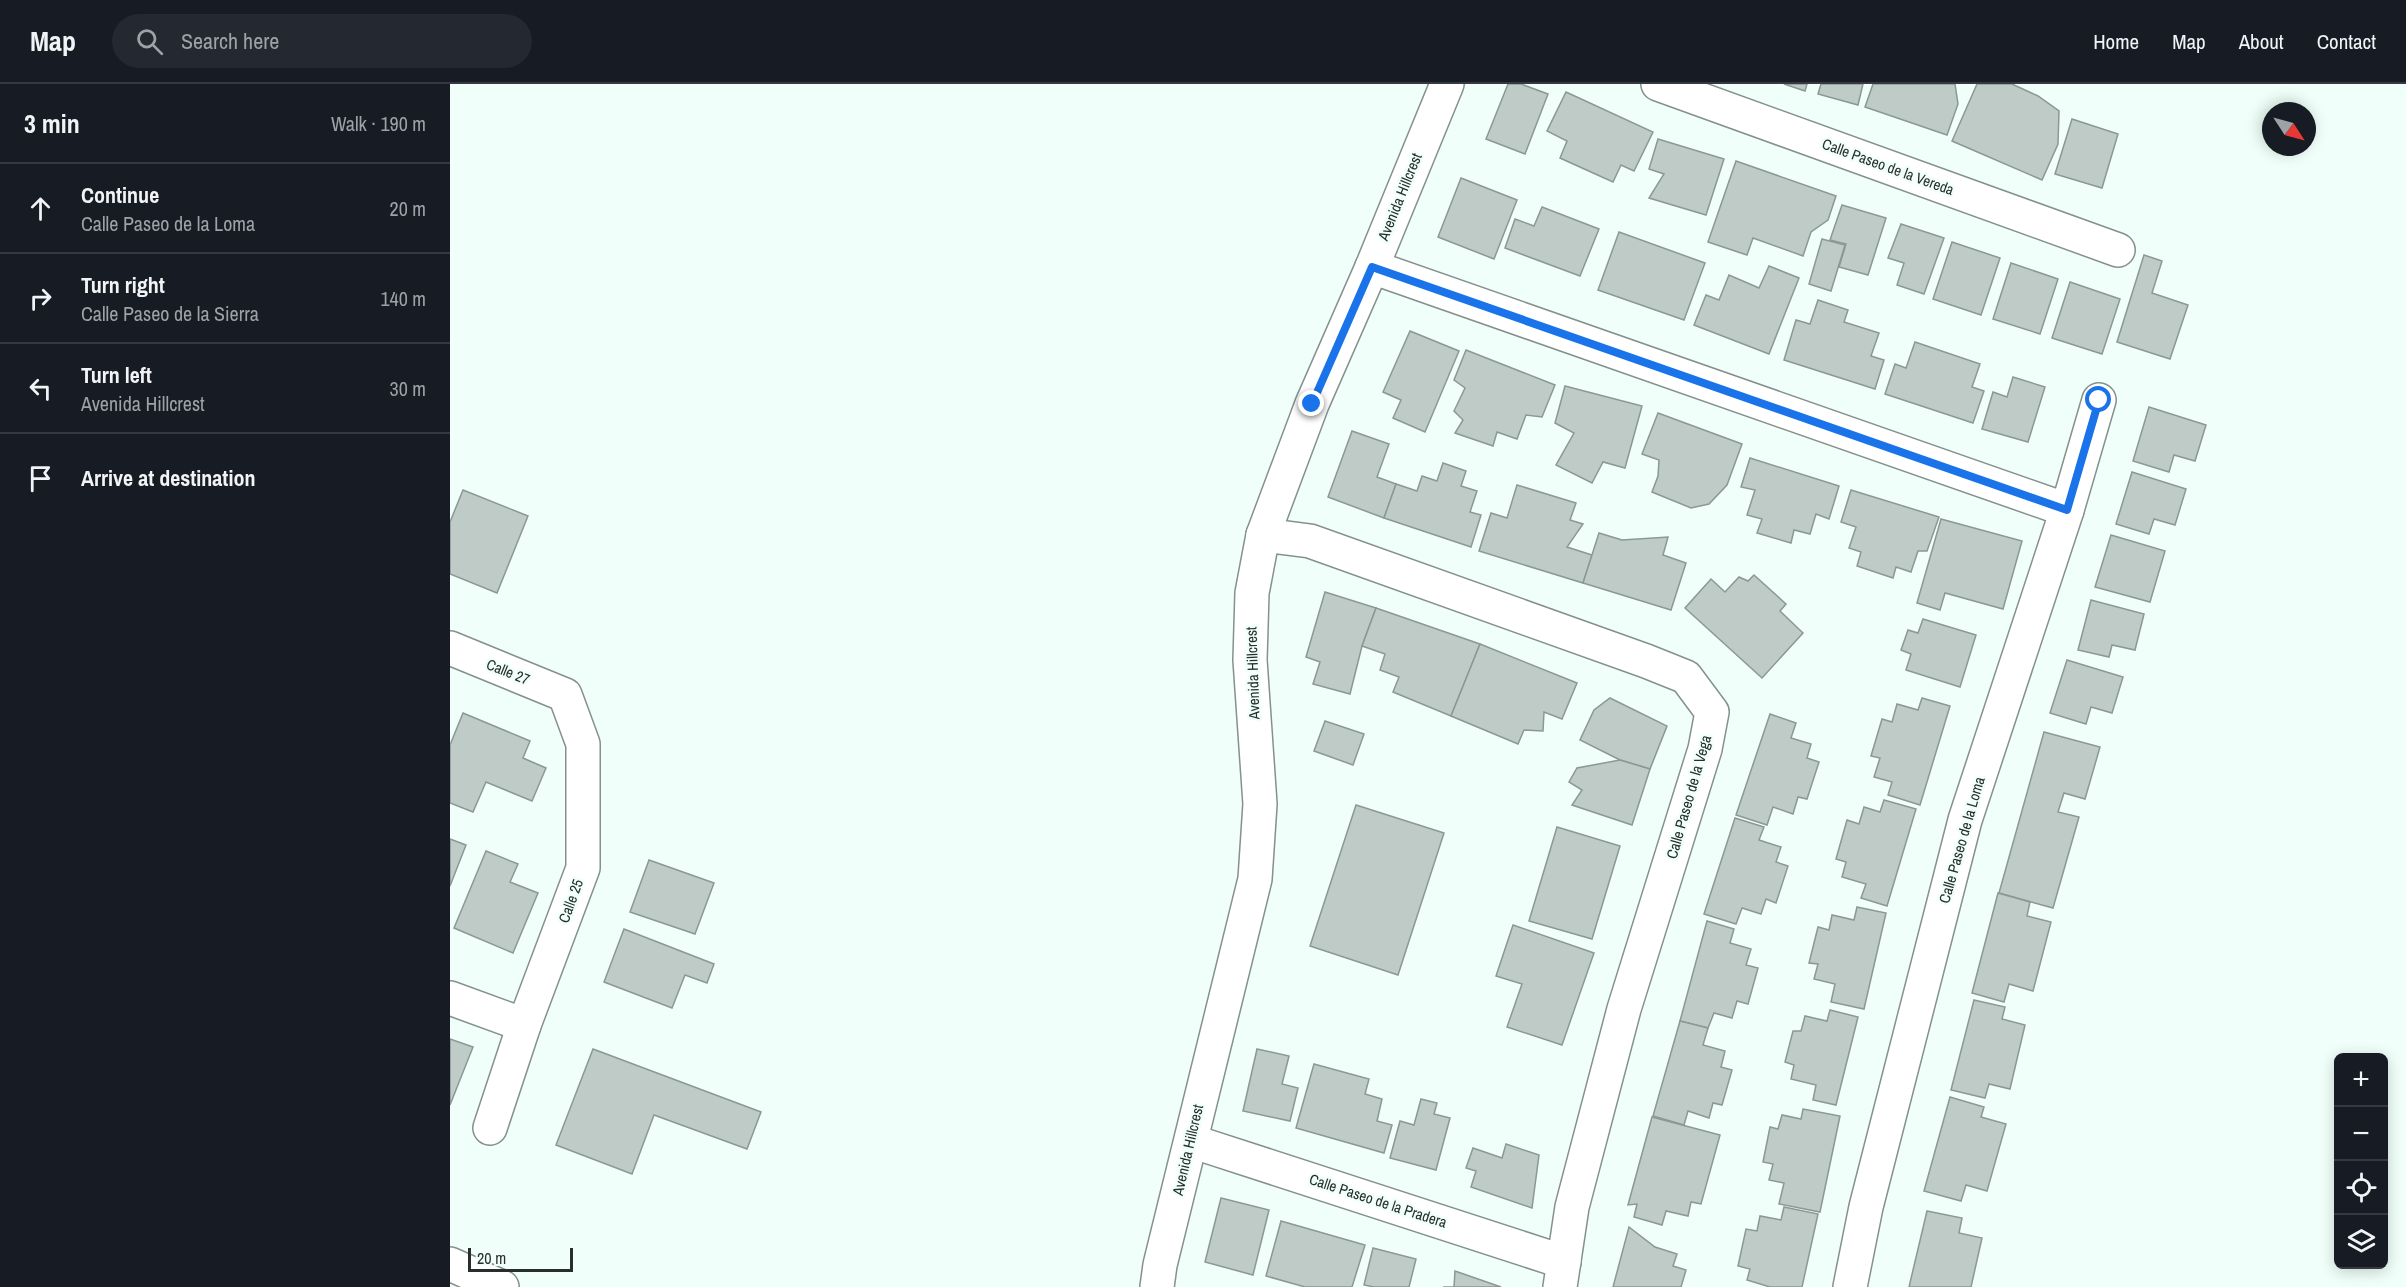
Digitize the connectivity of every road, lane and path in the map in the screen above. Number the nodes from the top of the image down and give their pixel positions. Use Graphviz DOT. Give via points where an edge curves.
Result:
graph roads {
  1 [pos="1447,84"];
  2 [pos="1658,84"];
  3 [pos="2118,250"];
  4 [pos="1372,267"];
  5 [pos="2099,400"];
  6 [pos="2067,510"];
  7 [pos="1263,535"];
  8 [pos="450,648"];
  9 [pos="565,695"];
  10 [pos="450,998"];
  11 [pos="524,1025"];
  12 [pos="490,1128"];
  13 [pos="1191,1141"];
  14 [pos="450,1264"];
  15 [pos="1562,1275"];
  16 [pos="502,1287"];
  17 [pos="1157,1287"];
  18 [pos="1850,1287"];
  1 -- 4 [label="street, Avenida Hillcrest"];
  2 -- 3 [label="street, Calle Paseo de la Vereda"];
  4 -- 6 [label="street"];
  4 -- 7 [label="street, Avenida Hillcrest" via="1312,404"];
  5 -- 6 [label="street, Calle Paseo de la Loma"];
  6 -- 18 [label="street, Calle Paseo de la Loma" via="1965,820 1866,1207"];
  7 -- 13 [label="street, Avenida Hillcrest" via="1252,593 1250,660 1260,804 1255,879"];
  7 -- 15 [label="street, Calle Paseo de la Vega" via="1310,541 1646,661 1686,677 1712,712 1705,749 1621,1020 1572,1207"];
  8 -- 9 [label="street, Calle 27"];
  9 -- 11 [label="street, Calle 25" via="583,744 583,868"];
  10 -- 11 [label="street"];
  11 -- 12 [label="street, Calle 25"];
  13 -- 15 [label="street, Calle Paseo de la Pradera"];
  13 -- 17 [label="street, Avenida Hillcrest"];
  14 -- 16 [label="street"];
}
